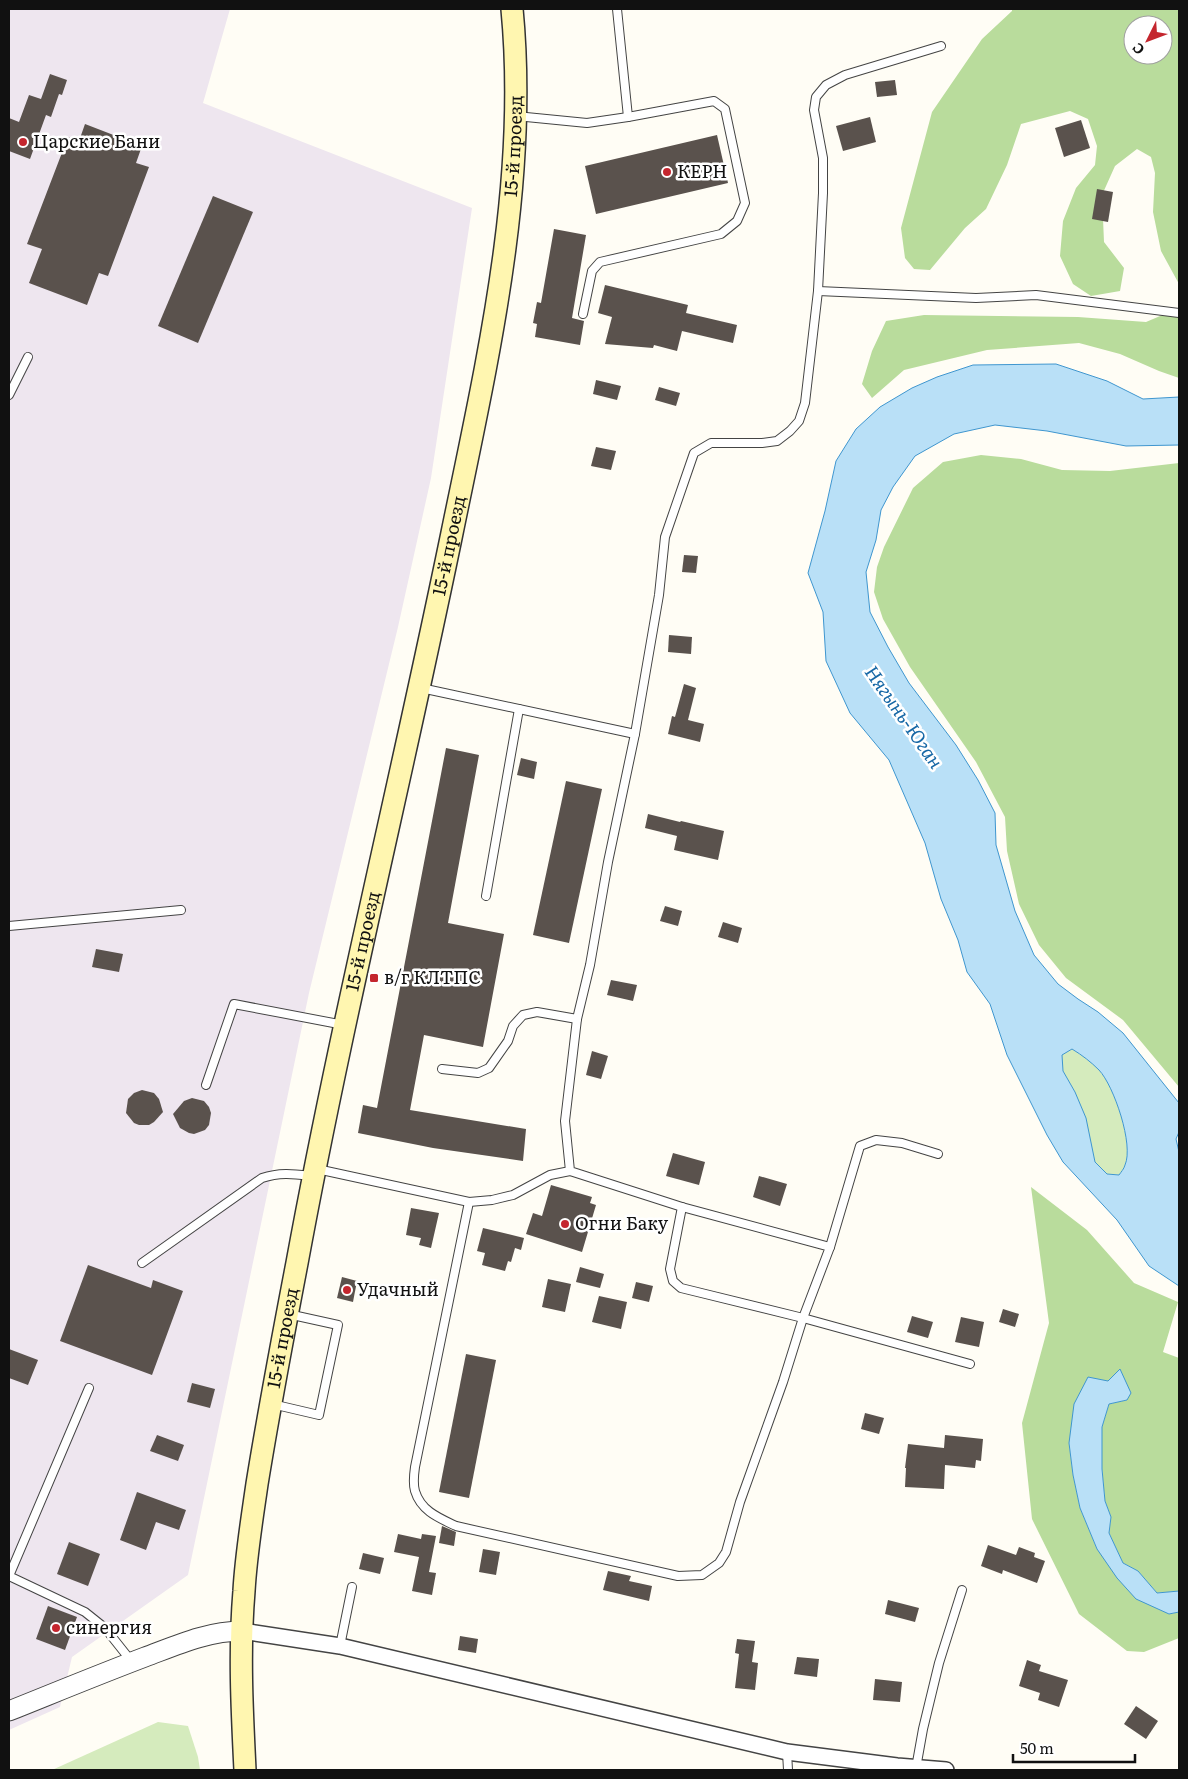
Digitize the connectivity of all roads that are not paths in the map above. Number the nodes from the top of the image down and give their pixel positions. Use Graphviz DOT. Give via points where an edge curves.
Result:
graph roads {
  1 [pos="512,9"];
  2 [pos="617,9"];
  3 [pos="941,46"];
  4 [pos="516,116"];
  5 [pos="628,117"];
  6 [pos="818,291"];
  7 [pos="1179,313"];
  8 [pos="583,314"];
  9 [pos="28,357"];
  10 [pos="9,395"];
  11 [pos="419,688"];
  12 [pos="520,709"];
  13 [pos="634,734"];
  14 [pos="486,896"];
  15 [pos="181,910"];
  16 [pos="9,926"];
  17 [pos="578,1018"];
  18 [pos="346,1025"];
  19 [pos="442,1069"];
  20 [pos="206,1085"];
  21 [pos="938,1154"];
  22 [pos="570,1171"];
  23 [pos="314,1173"];
  24 [pos="469,1202"];
  25 [pos="682,1207"];
  26 [pos="830,1246"];
  27 [pos="142,1263"];
  28 [pos="288,1314"];
  29 [pos="803,1318"];
  30 [pos="970,1364"];
  31 [pos="89,1388"];
  32 [pos="270,1404"];
  33 [pos="352,1587"];
  34 [pos="962,1590"];
  35 [pos="242,1631"];
  36 [pos="340,1646"];
  37 [pos="132,1662"];
  38 [pos="9,1711"];
  39 [pos="787,1752"];
  40 [pos="897,1768"];
  41 [pos="916,1768"];
  42 [pos="245,1770"];
  43 [pos="788,1770"];
  44 [pos="946,1770"];
  1 -- 4 [label="main road, 15-й проезд" via="517,57"];
  2 -- 5 [label="lane"];
  3 -- 6 [label="lane" via="846,75 826,85 816,97 814,110 823,158"];
  4 -- 5 [label="lane" via="587,123"];
  4 -- 11 [label="main road, 15-й проезд" via="498,300"];
  5 -- 8 [label="lane" via="714,101 725,109 745,203 737,221 721,234 600,262 592,271"];
  6 -- 7 [label="lane" via="976,298 1036,295"];
  6 -- 13 [label="lane" via="805,403 799,420 777,441 711,442 694,453 665,536 659,595"];
  9 -- 10 [label="lane"];
  11 -- 12 [label="lane"];
  11 -- 18 [label="main road, 15-й проезд"];
  12 -- 13 [label="lane"];
  12 -- 14 [label="lane"];
  13 -- 17 [label="lane"];
  15 -- 16 [label="lane"];
  17 -- 19 [label="lane" via="537,1012 523,1015 489,1068 478,1073"];
  17 -- 22 [label="lane" via="565,1121"];
  18 -- 20 [label="lane" via="234,1004"];
  18 -- 23 [label="main road, 15-й проезд"];
  21 -- 26 [label="lane" via="902,1143 876,1140 860,1146"];
  22 -- 24 [label="lane" via="550,1175 513,1195"];
  22 -- 25 [label="lane"];
  23 -- 24 [label="lane"];
  23 -- 27 [label="lane" via="262,1178"];
  23 -- 28 [label="main road, 15-й проезд"];
  24 -- 29 [label="lane" via="415,1467 414,1490 421,1504 434,1516 456,1526 678,1576 702,1575 719,1564 726,1552"];
  25 -- 26 [label="lane"];
  25 -- 29 [label="lane" via="670,1269 673,1281 681,1288"];
  26 -- 29 [label="lane"];
  28 -- 32 [label="main road, 15-й проезд"];
  28 -- 32 [label="lane" via="338,1325 319,1415"];
  29 -- 30 [label="lane"];
  31 -- 37 [label="lane" via="9,1576 85,1612 105,1628"];
  32 -- 35 [label="main road, 15-й проезд" via="249,1541"];
  33 -- 36 [label="lane"];
  34 -- 41 [label="lane" via="936,1672"];
  35 -- 36 [label="street"];
  35 -- 37 [label="street" via="207,1635"];
  35 -- 42 [label="main road, 15-й проезд"];
  36 -- 39 [label="street"];
  37 -- 38 [label="street"];
  39 -- 40 [label="street"];
  39 -- 43 [label="lane"];
  40 -- 41 [label="street"];
  41 -- 44 [label="street"];
}
